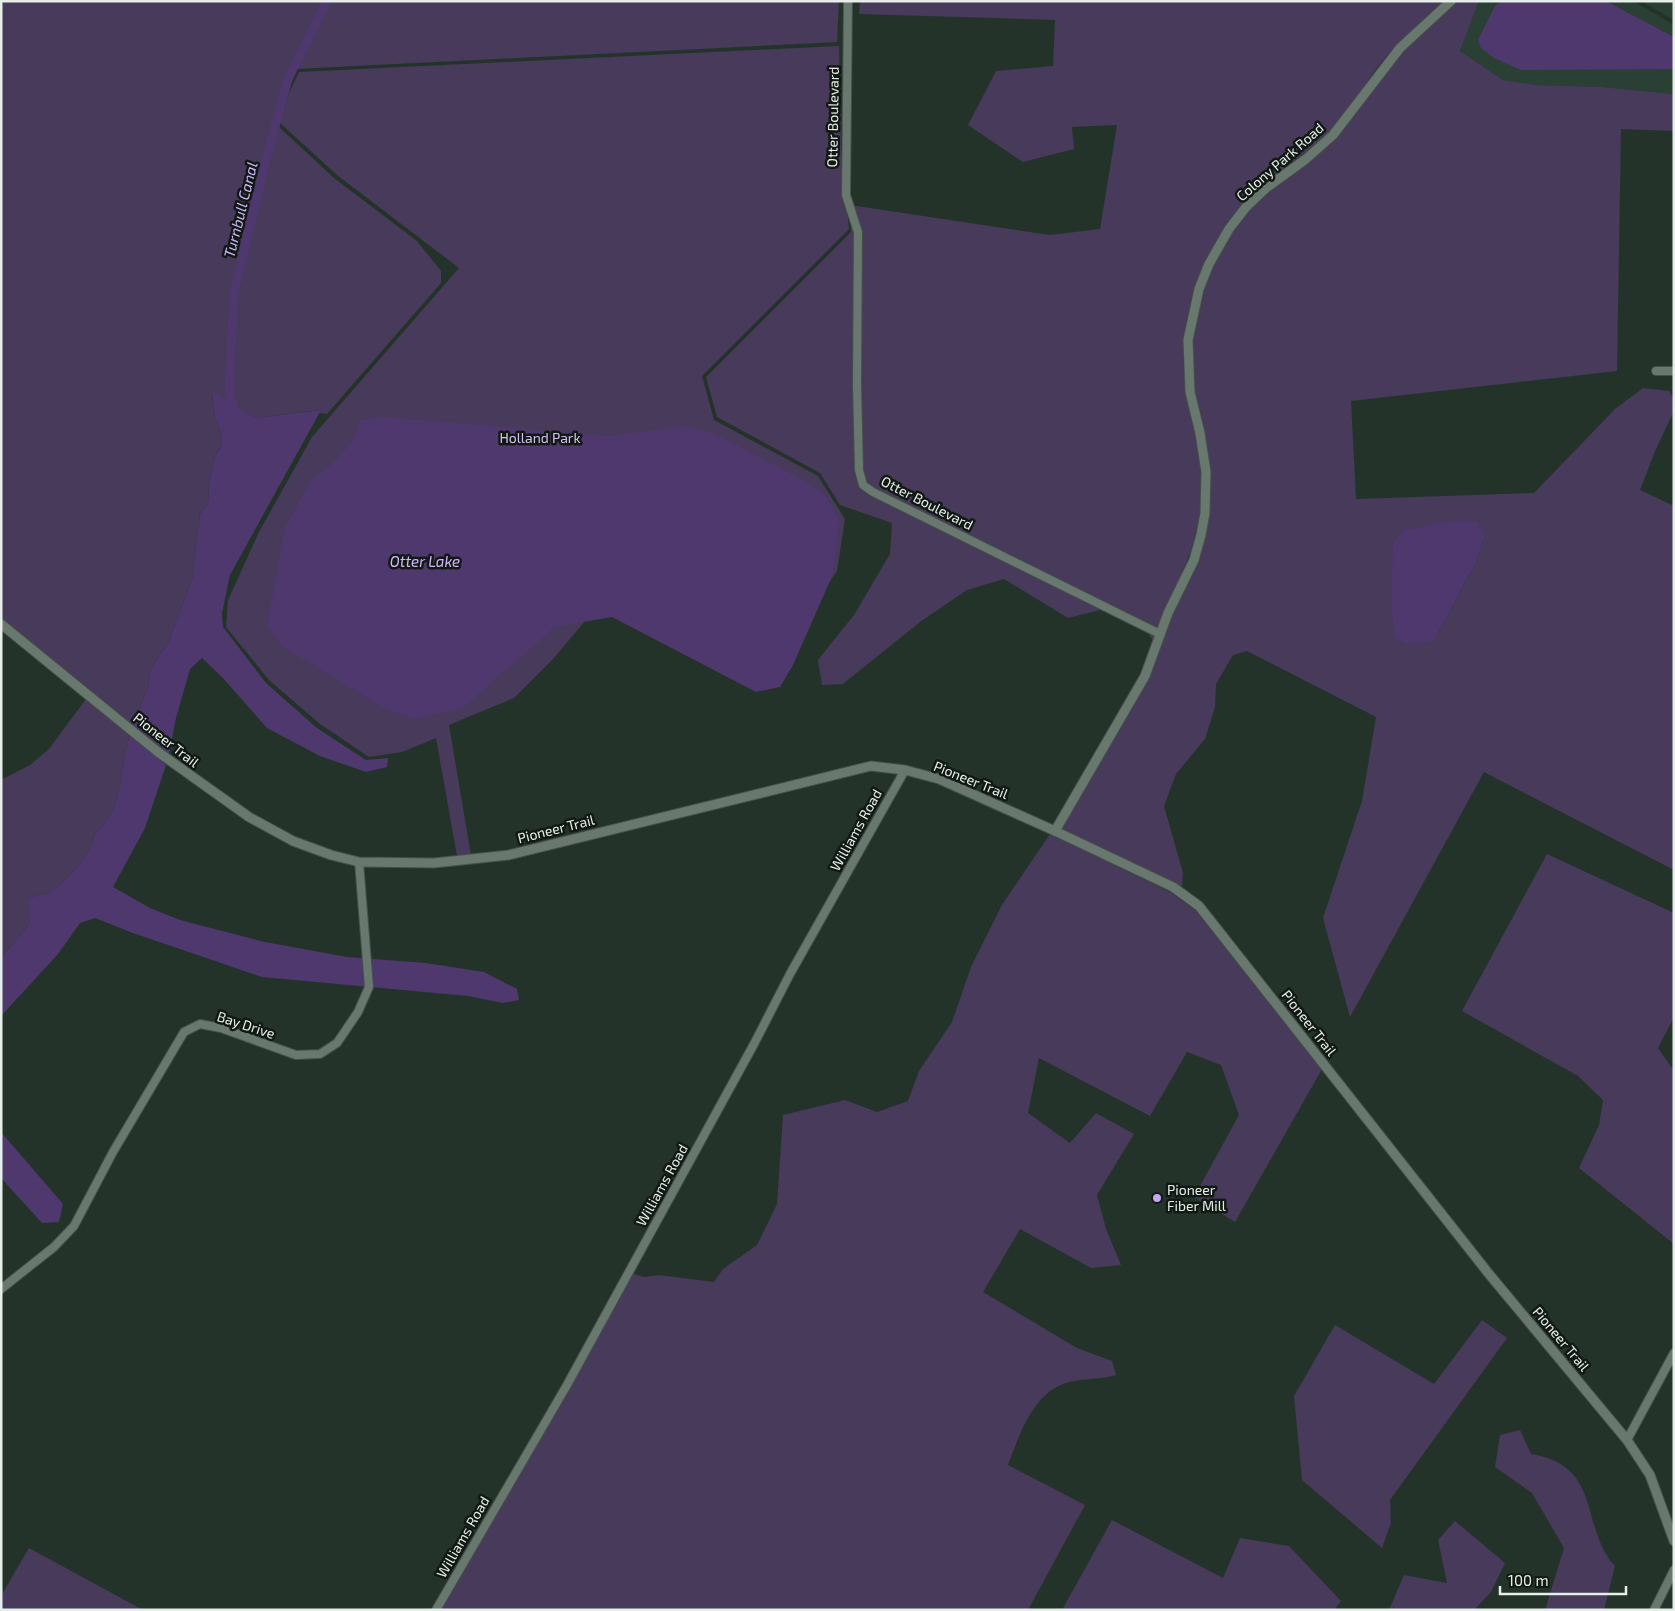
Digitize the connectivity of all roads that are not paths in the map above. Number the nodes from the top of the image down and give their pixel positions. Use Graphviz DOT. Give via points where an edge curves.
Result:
graph roads {
  1 [pos="848,1"];
  2 [pos="1451,1"];
  3 [pos="1656,371"];
  4 [pos="1674,371"];
  5 [pos="1,624"];
  6 [pos="1160,634"];
  7 [pos="904,770"];
  8 [pos="1055,830"];
  9 [pos="359,862"];
  10 [pos="1,1289"];
  11 [pos="1674,1354"];
  12 [pos="1627,1440"];
  13 [pos="1674,1541"];
  14 [pos="1674,1570"];
  15 [pos="436,1610"];
  16 [pos="1654,1610"];
  1 -- 6 [label="street, Otter Boulevard" via="846,195 858,232 857,385 859,470 863,485"];
  2 -- 6 [label="street, Colony Park Road" via="1400,48 1333,135 1246,207 1209,264 1198,289 1188,340 1190,392 1206,472 1205,513 1194,560"];
  3 -- 4 [label="street"];
  5 -- 9 [label="street, Pioneer Trail" via="170,761 266,828 331,855"];
  6 -- 8 [label="street" via="1145,676"];
  7 -- 8 [label="street, Pioneer Trail" via="939,779"];
  7 -- 9 [label="street, Pioneer Trail" via="871,766 509,855 434,863"];
  7 -- 15 [label="street, Williams Road" via="566,1385"];
  8 -- 12 [label="street, Pioneer Trail" via="1173,887 1199,906 1489,1274"];
  9 -- 10 [label="street, Bay Drive" via="369,987 358,1012 337,1043 320,1054 296,1055 221,1028 200,1024 184,1032 113,1152 74,1226 54,1247"];
  11 -- 12 [label="street"];
  12 -- 13 [label="street, Pioneer Trail" via="1650,1475"];
  14 -- 16 [label="street"];
}
